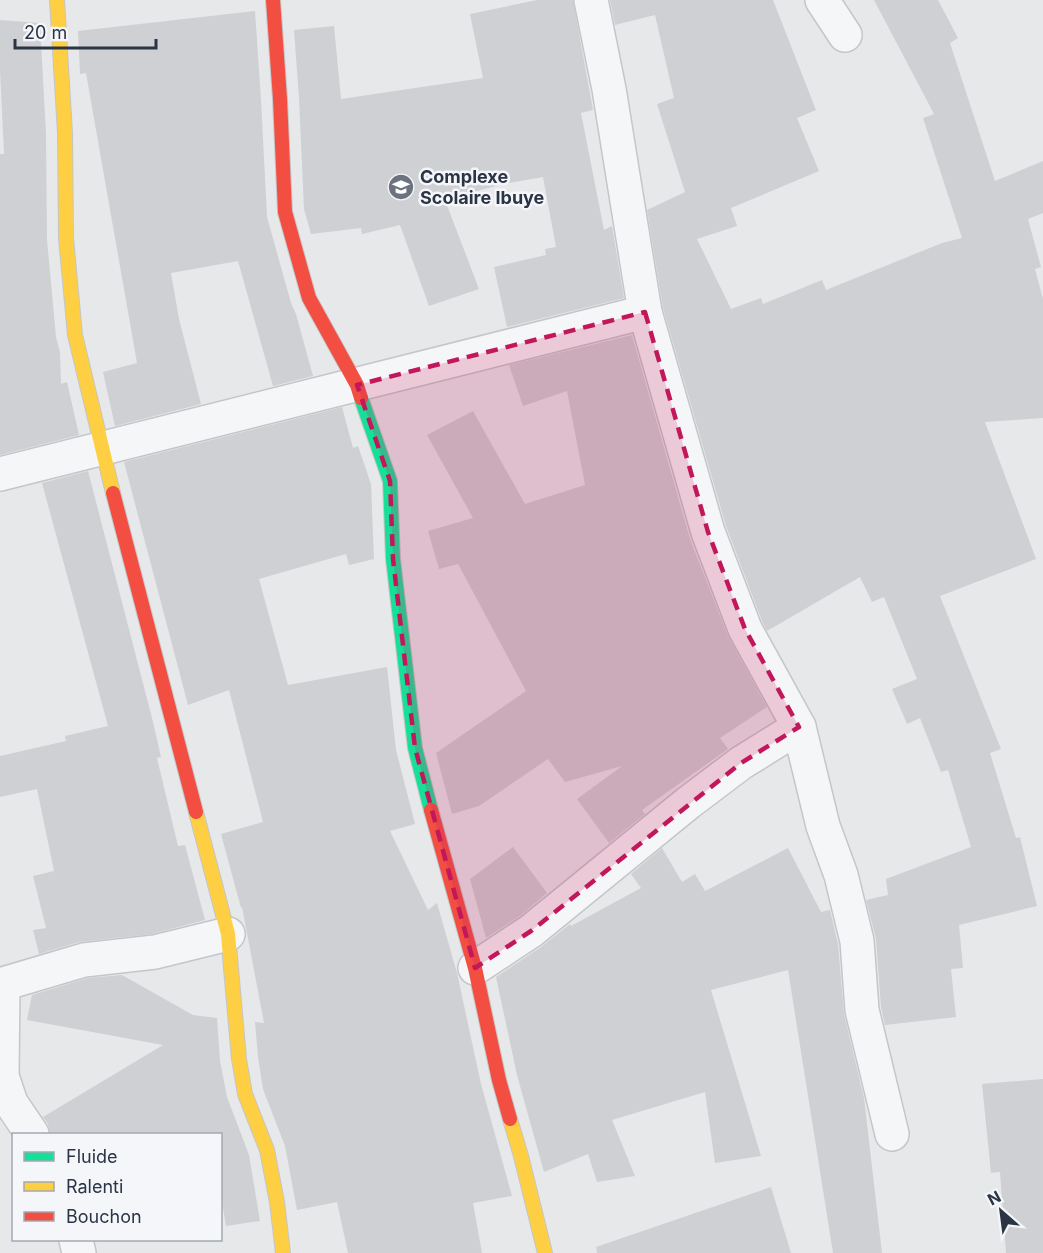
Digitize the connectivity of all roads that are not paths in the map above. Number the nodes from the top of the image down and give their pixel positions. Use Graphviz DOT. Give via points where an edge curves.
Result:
graph roads {
  1 [pos="57,0"];
  2 [pos="273,0"];
  3 [pos="591,0"];
  4 [pos="822,0"];
  5 [pos="845,35"];
  6 [pos="645,312"];
  7 [pos="357,385"];
  8 [pos="101,448"];
  9 [pos="0,474"];
  10 [pos="799,727"];
  11 [pos="228,934"];
  12 [pos="475,968"];
  13 [pos="1,981"];
  14 [pos="31,1133"];
  15 [pos="892,1134"];
  16 [pos="283,1253"];
  17 [pos="545,1253"];
  1 -- 8 [label="street" via="66,238 75,335"];
  2 -- 7 [label="street" via="285,212 309,298"];
  3 -- 6 [label="street"];
  4 -- 5 [label="street"];
  6 -- 7 [label="street"];
  6 -- 10 [label="street" via="708,531 745,629"];
  7 -- 8 [label="street"];
  7 -- 12 [label="street" via="390,481 393,559 415,748"];
  8 -- 9 [label="street"];
  8 -- 11 [label="street"];
  10 -- 12 [label="street" via="741,763 531,930"];
  10 -- 15 [label="street" via="857,941 862,1010"];
  11 -- 13 [label="street" via="155,952 84,960"];
  11 -- 16 [label="street" via="238,1059 245,1094 267,1150"];
  12 -- 17 [label="street" via="499,1080"];
  13 -- 14 [label="street" via="2,1076 11,1103"];
}
